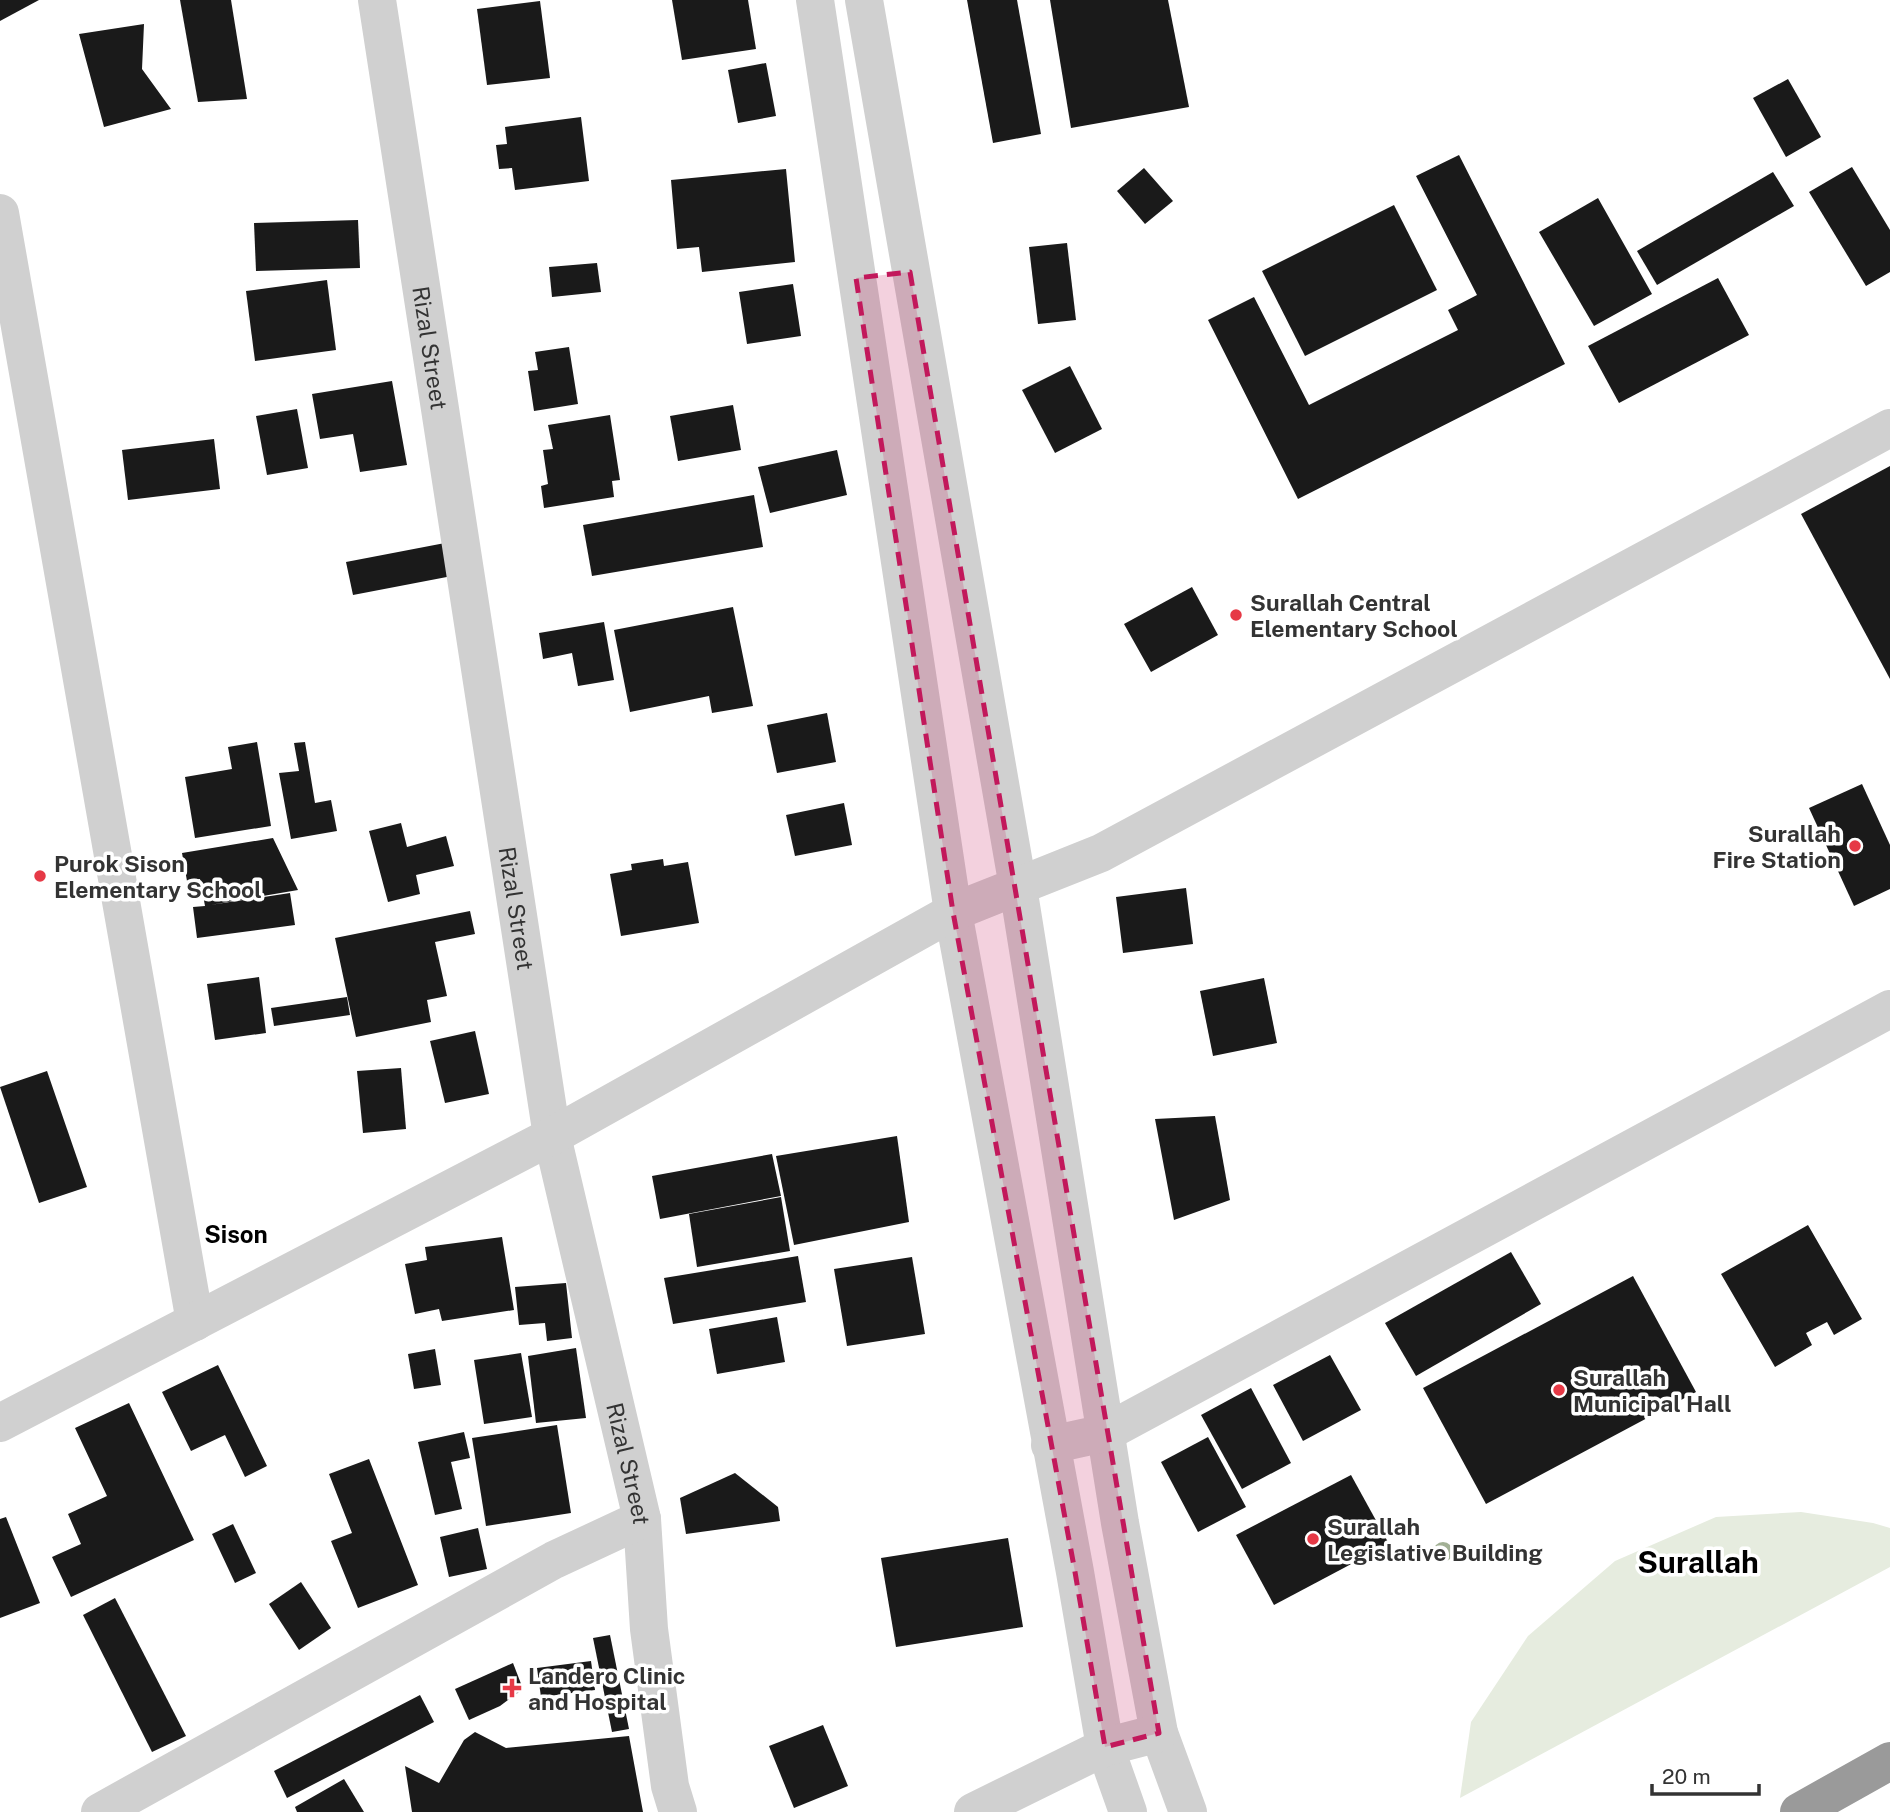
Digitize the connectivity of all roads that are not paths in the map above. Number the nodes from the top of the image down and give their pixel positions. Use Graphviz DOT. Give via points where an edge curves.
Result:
graph roads {
  1 [pos="377,0"];
  2 [pos="815,0"];
  3 [pos="864,0"];
  4 [pos="0,213"];
  5 [pos="910,272"];
  6 [pos="856,278"];
  7 [pos="1890,428"];
  8 [pos="1018,887"];
  9 [pos="953,912"];
  10 [pos="1890,1010"];
  11 [pos="552,1136"];
  12 [pos="195,1322"];
  13 [pos="0,1423"];
  14 [pos="1105,1433"];
  15 [pos="1050,1445"];
  16 [pos="642,1519"];
  17 [pos="1159,1733"];
  18 [pos="1105,1747"];
  19 [pos="1890,1761"];
  20 [pos="100,1812"];
  21 [pos="678,1812"];
  22 [pos="974,1812"];
  23 [pos="1128,1812"];
  24 [pos="1188,1812"];
  25 [pos="1799,1812"];
  1 -- 11 [label="street, Rizal Street"];
  2 -- 6 [label="street"];
  3 -- 5 [label="street"];
  4 -- 12 [label="street"];
  5 -- 6 [label="street"];
  5 -- 8 [label="street"];
  6 -- 9 [label="street"];
  7 -- 8 [label="street" via="1101,852"];
  8 -- 9 [label="street"];
  8 -- 14 [label="street"];
  9 -- 11 [label="street"];
  9 -- 15 [label="street"];
  10 -- 14 [label="street"];
  11 -- 12 [label="street"];
  11 -- 16 [label="street, Rizal Street"];
  12 -- 13 [label="street"];
  14 -- 15 [label="street"];
  14 -- 17 [label="street"];
  15 -- 18 [label="street"];
  16 -- 20 [label="street" via="554,1560"];
  16 -- 21 [label="street, Rizal Street" via="649,1629 670,1786"];
  17 -- 18 [label="street"];
  17 -- 24 [label="street"];
  18 -- 22 [label="street"];
  18 -- 23 [label="street"];
  19 -- 25 [label="highway"];
}
